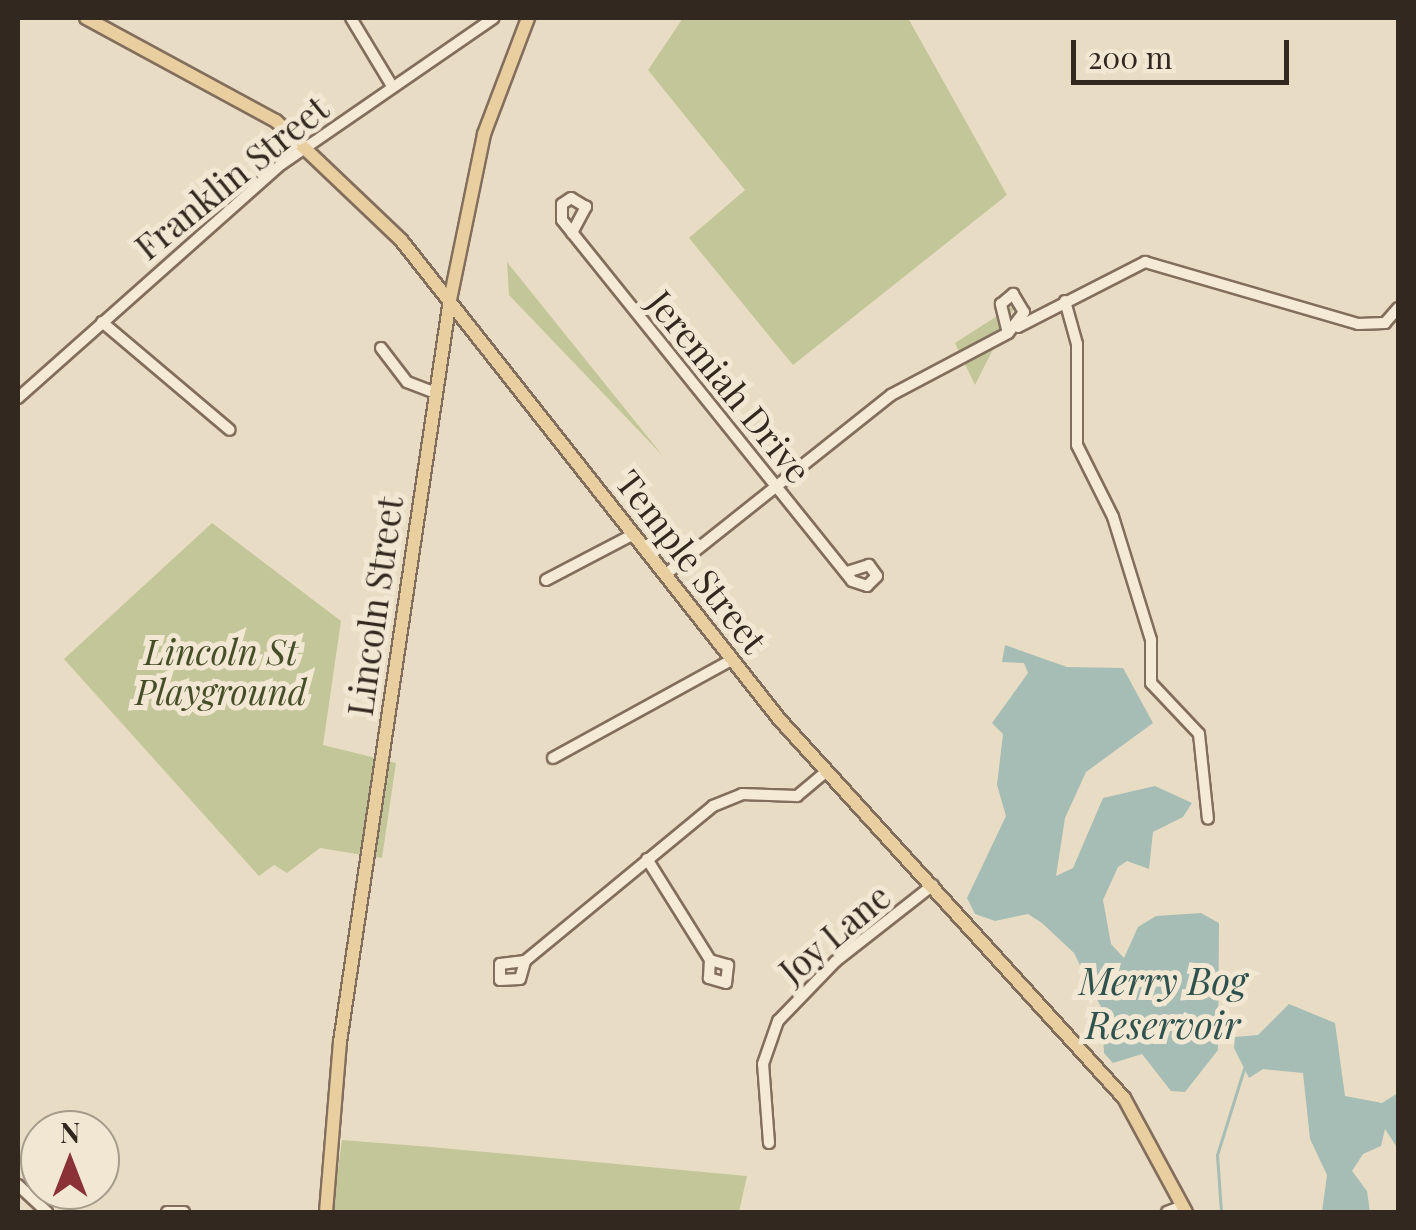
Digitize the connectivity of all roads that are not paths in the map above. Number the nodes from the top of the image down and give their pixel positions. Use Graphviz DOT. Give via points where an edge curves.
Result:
graph roads {
  1 [pos="86,18"];
  2 [pos="351,18"];
  3 [pos="494,18"];
  4 [pos="528,18"];
  5 [pos="392,86"];
  6 [pos="307,145"];
  7 [pos="572,233"];
  8 [pos="450,300"];
  9 [pos="1064,302"];
  10 [pos="1398,308"];
  11 [pos="102,322"];
  12 [pos="381,348"];
  13 [pos="435,393"];
  14 [pos="18,398"];
  15 [pos="230,430"];
  16 [pos="776,487"];
  17 [pos="634,534"];
  18 [pos="847,572"];
  19 [pos="666,574"];
  20 [pos="546,580"];
  21 [pos="731,660"];
  22 [pos="553,758"];
  23 [pos="827,771"];
  24 [pos="1208,819"];
  25 [pos="647,859"];
  26 [pos="933,885"];
  27 [pos="710,960"];
  28 [pos="525,961"];
  29 [pos="769,1143"];
  30 [pos="18,1185"];
  31 [pos="1185,1209"];
  32 [pos="47,1212"];
  33 [pos="167,1212"];
  34 [pos="184,1212"];
  35 [pos="326,1212"];
  36 [pos="1167,1212"];
  1 -- 6 [label="main road, Temple Street" via="240,98"];
  2 -- 5 [label="street"];
  3 -- 5 [label="street, Franklin Street"];
  4 -- 8 [label="main road, Lincoln Street" via="487,125"];
  5 -- 6 [label="street, Franklin Street"];
  6 -- 8 [label="main road, Temple Street"];
  6 -- 11 [label="street, Franklin Street"];
  7 -- 16 [label="street, Jeremiah Drive"];
  8 -- 13 [label="main road, Lincoln Street"];
  8 -- 17 [label="main road, Temple Street"];
  9 -- 10 [label="street" via="1128,266 1151,262 1358,324 1385,323"];
  9 -- 16 [label="street" via="891,394"];
  9 -- 24 [label="street" via="1076,344 1076,445 1118,534 1151,640 1151,683 1200,734"];
  11 -- 14 [label="street, Franklin Street"];
  11 -- 15 [label="street"];
  12 -- 13 [label="street" via="407,382"];
  13 -- 35 [label="main road, Lincoln Street" via="340,1042"];
  16 -- 18 [label="street, Jeremiah Drive"];
  16 -- 19 [label="street"];
  17 -- 19 [label="main road, Temple Street"];
  17 -- 20 [label="street"];
  19 -- 21 [label="main road, Temple Street"];
  21 -- 22 [label="street"];
  21 -- 23 [label="main road, Temple Street"];
  23 -- 25 [label="street" via="797,796 742,794 719,802"];
  23 -- 26 [label="main road, Temple Street"];
  25 -- 27 [label="street"];
  25 -- 28 [label="street"];
  26 -- 29 [label="street, Joy Lane" via="836,961 778,1021 763,1064 773,1112"];
  26 -- 31 [label="main road, Temple Street" via="1124,1098"];
  30 -- 32 [label="street"];
  31 -- 36 [label="street"];
  33 -- 34 [label="street"];
}
